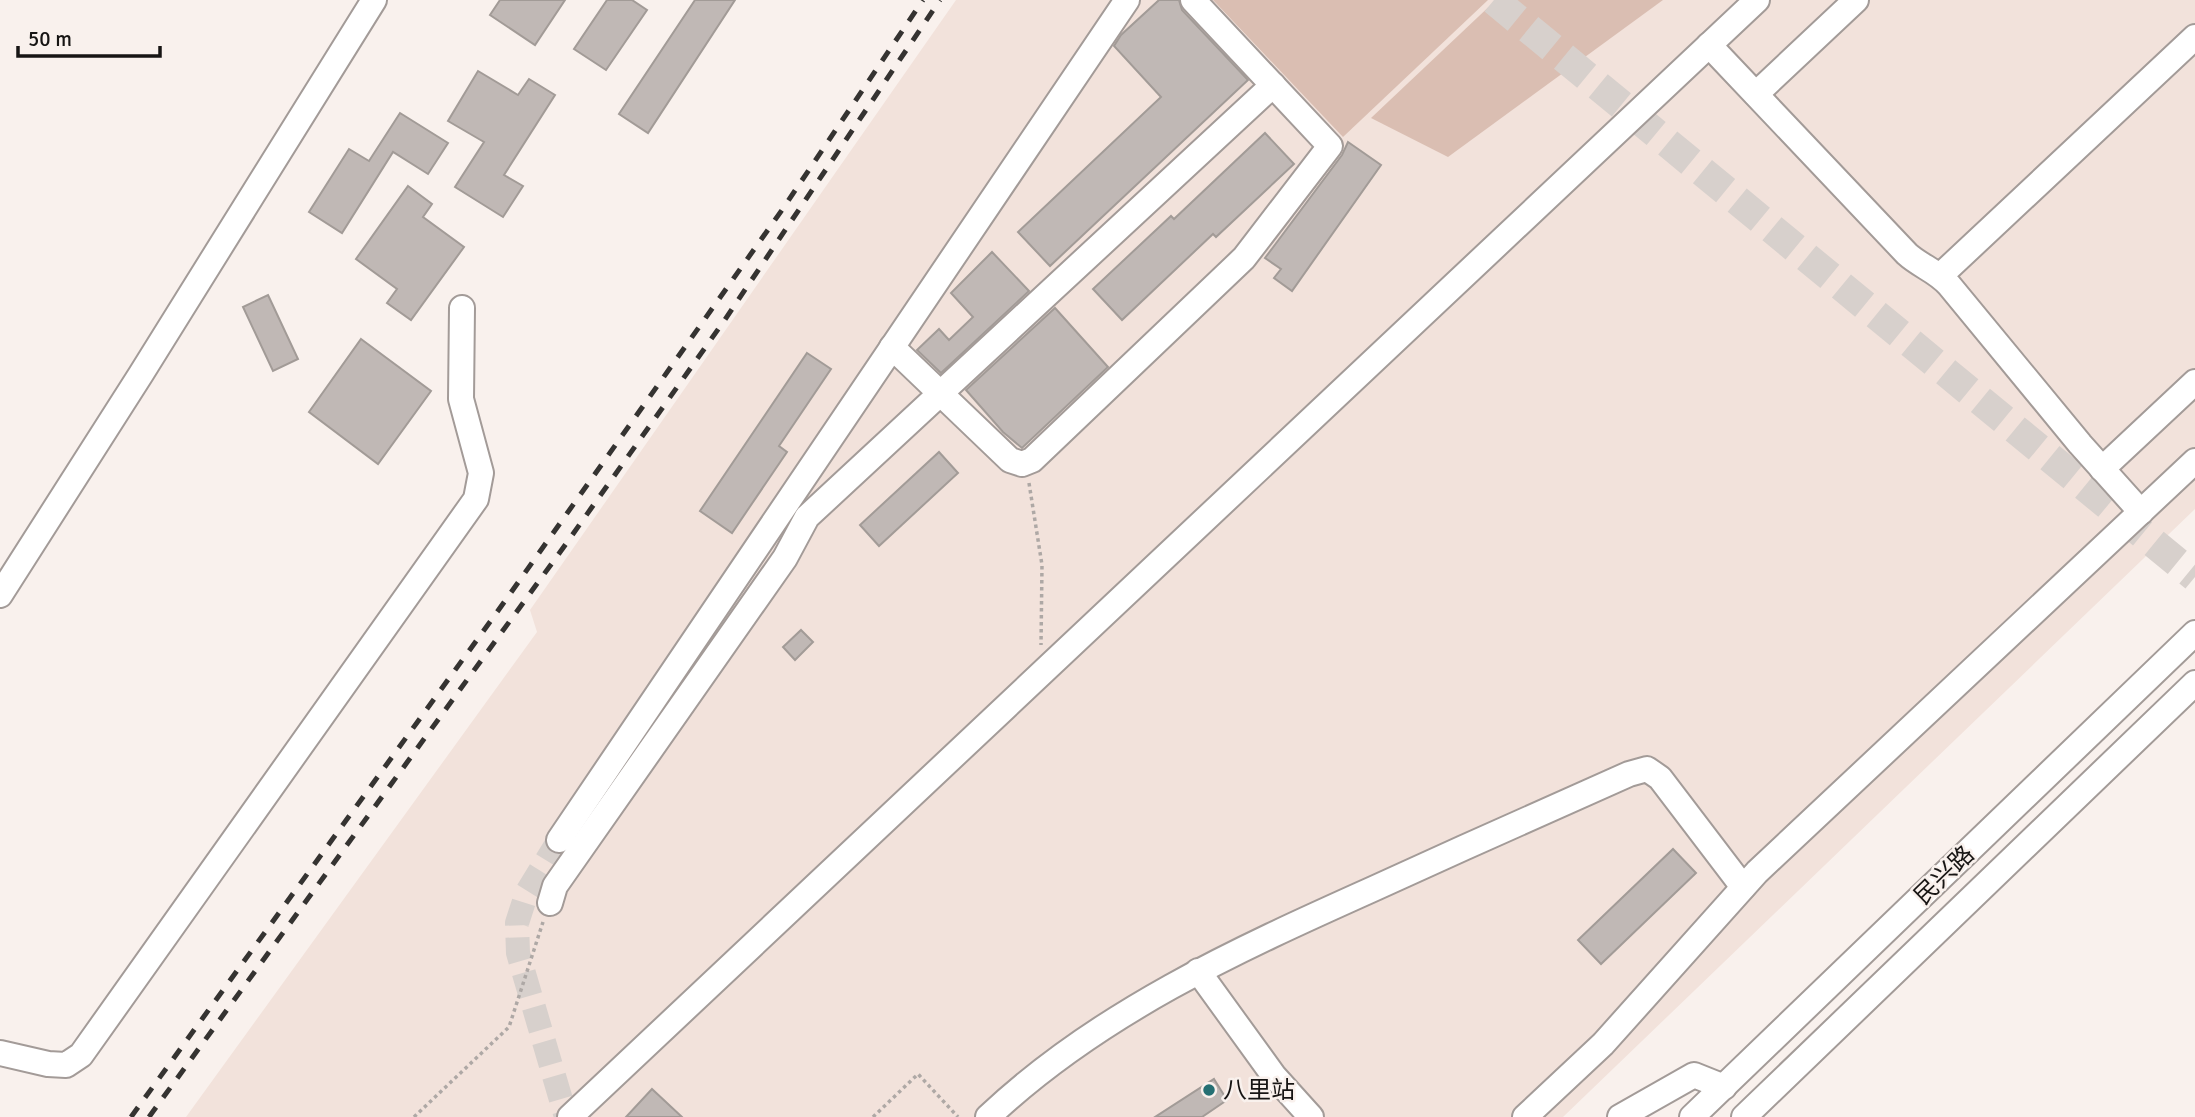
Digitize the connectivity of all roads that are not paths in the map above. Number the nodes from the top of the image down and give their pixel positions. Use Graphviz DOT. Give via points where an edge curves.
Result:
graph roads {
  1 [pos="374,0"];
  2 [pos="1128,0"];
  3 [pos="1193,0"];
  4 [pos="1756,0"];
  5 [pos="1856,0"];
  6 [pos="2195,37"];
  7 [pos="1709,45"];
  8 [pos="1273,85"];
  9 [pos="1756,94"];
  10 [pos="1941,275"];
  11 [pos="462,308"];
  12 [pos="892,347"];
  13 [pos="2195,382"];
  14 [pos="940,391"];
  15 [pos="2195,461"];
  16 [pos="2102,469"];
  17 [pos="796,510"];
  18 [pos="2141,512"];
  19 [pos="0,595"];
  20 [pos="2195,633"];
  21 [pos="2195,683"];
  22 [pos="559,839"];
  23 [pos="1744,887"];
  24 [pos="550,903"];
  25 [pos="1198,971"];
  26 [pos="0,1053"];
  27 [pos="1724,1087"];
  28 [pos="1305,1115"];
  29 [pos="1533,1115"];
  30 [pos="570,1117"];
  31 [pos="988,1117"];
  32 [pos="1620,1117"];
  33 [pos="1692,1117"];
  34 [pos="1744,1117"];
  1 -- 19 [label="street"];
  2 -- 12 [label="street"];
  3 -- 8 [label="street"];
  4 -- 7 [label="street"];
  5 -- 9 [label="street"];
  6 -- 10 [label="street"];
  7 -- 9 [label="street"];
  7 -- 30 [label="street"];
  8 -- 14 [label="street"];
  8 -- 14 [label="street" via="1330,145 1244,258 1032,460 1022,464 1010,460"];
  9 -- 10 [label="street" via="1907,254"];
  10 -- 16 [label="street"];
  11 -- 26 [label="street" via="461,399 481,473 476,499 81,1055 66,1065"];
  12 -- 14 [label="street"];
  12 -- 17 [label="street"];
  13 -- 16 [label="street"];
  14 -- 17 [label="street"];
  15 -- 18 [label="street"];
  16 -- 18 [label="street"];
  17 -- 22 [label="street"];
  17 -- 24 [label="street" via="785,558 555,887"];
  18 -- 23 [label="street"];
  20 -- 27 [label="street, 民兴路"];
  21 -- 34 [label="street, 民兴路"];
  23 -- 25 [label="street" via="1660,778 1647,769"];
  23 -- 29 [label="street"];
  25 -- 28 [label="street"];
  25 -- 31 [label="street" via="1083,1039"];
  27 -- 32 [label="street" via="1694,1075"];
  27 -- 33 [label="street, 民兴路"];
}
